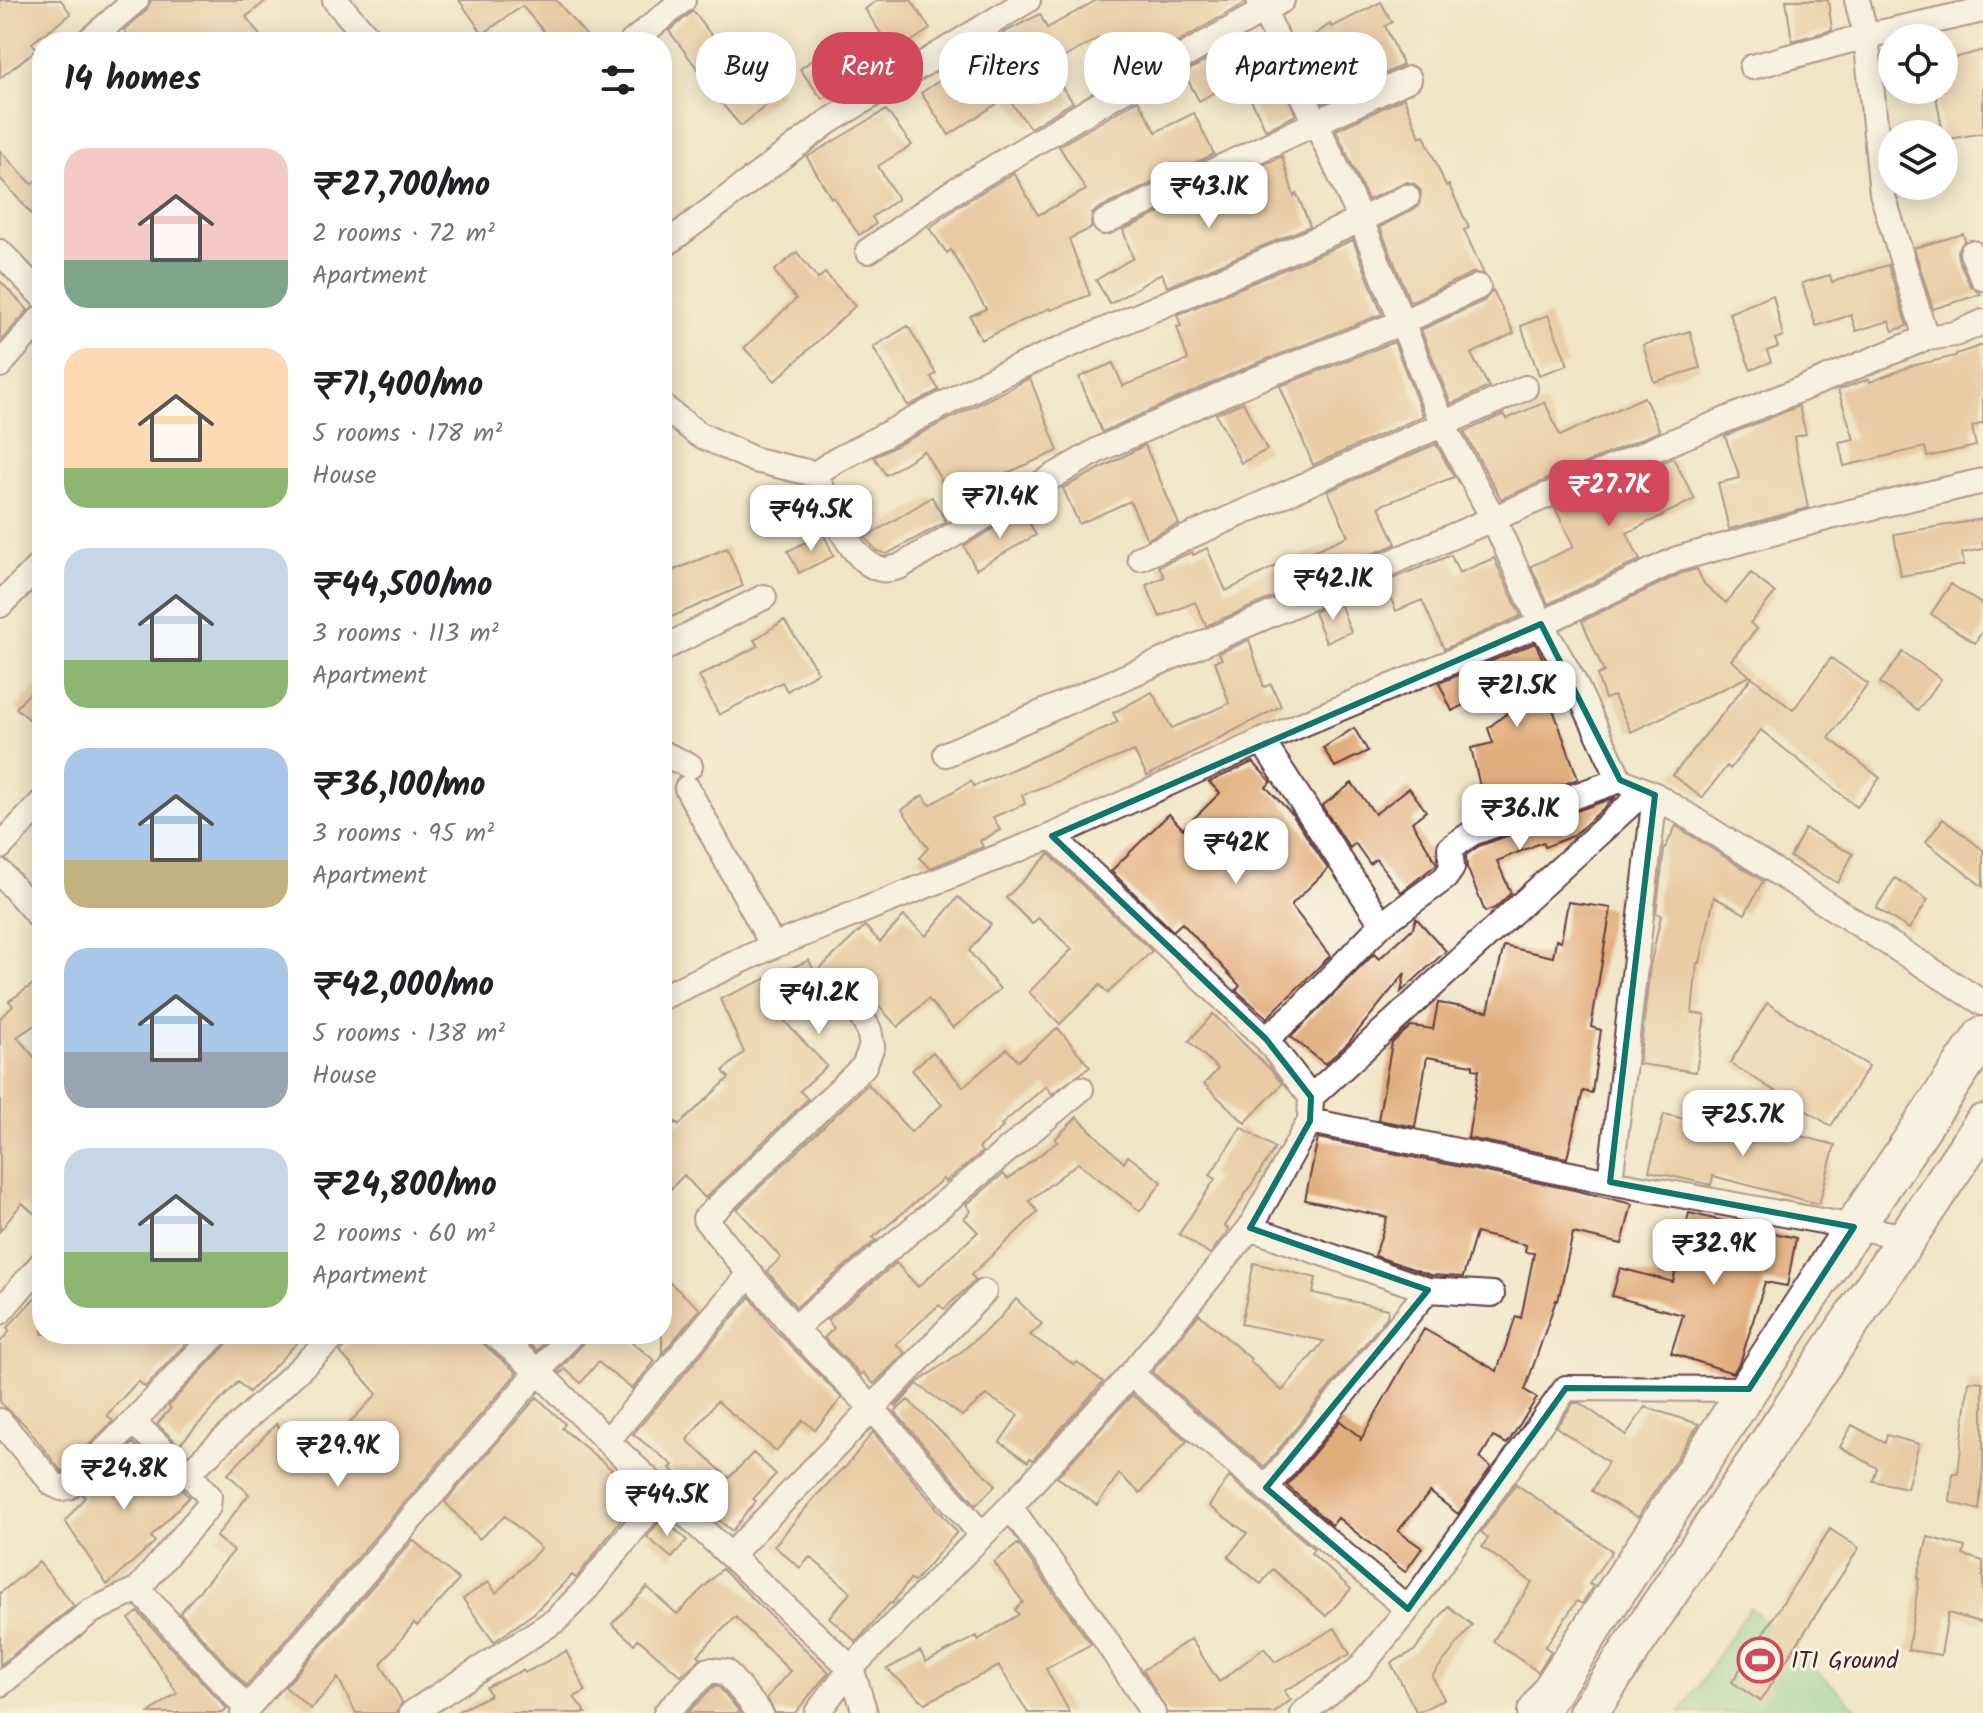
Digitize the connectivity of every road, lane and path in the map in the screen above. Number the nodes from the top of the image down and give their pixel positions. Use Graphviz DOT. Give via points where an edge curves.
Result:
graph roads {
  1 [pos="136,0"];
  2 [pos="335,0"];
  3 [pos="683,0"];
  4 [pos="1028,0"];
  5 [pos="1857,0"];
  6 [pos="1269,4"];
  7 [pos="1983,10"];
  8 [pos="99,32"];
  9 [pos="361,32"];
  10 [pos="644,32"];
  11 [pos="1866,36"];
  12 [pos="1752,67"];
  13 [pos="1409,79"];
  14 [pos="1315,124"];
  15 [pos="1407,197"];
  16 [pos="1361,220"];
  17 [pos="1105,222"];
  18 [pos="672,239"];
  19 [pos="868,251"];
  20 [pos="0,252"];
  21 [pos="1972,253"];
  22 [pos="1983,278"];
  23 [pos="32,286"];
  24 [pos="1478,287"];
  25 [pos="1403,322"];
  26 [pos="1983,322"];
  27 [pos="32,328"];
  28 [pos="1926,338"];
  29 [pos="0,365"];
  30 [pos="1525,388"];
  31 [pos="672,414"];
  32 [pos="1443,425"];
  33 [pos="815,474"];
  34 [pos="1983,481"];
  35 [pos="1493,518"];
  36 [pos="1140,558"];
  37 [pos="32,573"];
  38 [pos="764,597"];
  39 [pos="0,605"];
  40 [pos="1541,624"];
  41 [pos="672,644"];
  42 [pos="1262,741"];
  43 [pos="946,754"];
  44 [pos="672,762"];
  45 [pos="1620,780"];
  46 [pos="1650,793"];
  47 [pos="32,813"];
  48 [pos="1052,836"];
  49 [pos="0,847"];
  50 [pos="0,872"];
  51 [pos="32,909"];
  52 [pos="1382,924"];
  53 [pos="773,946"];
  54 [pos="845,987"];
  55 [pos="672,992"];
  56 [pos="1983,1003"];
  57 [pos="1983,1036"];
  58 [pos="1266,1039"];
  59 [pos="1081,1089"];
  60 [pos="1311,1109"];
  61 [pos="1983,1124"];
  62 [pos="1970,1166"];
  63 [pos="1610,1182"];
  64 [pos="1854,1227"];
  65 [pos="1250,1228"];
  66 [pos="1908,1237"];
  67 [pos="32,1275"];
  68 [pos="749,1275"];
  69 [pos="1428,1290"];
  70 [pos="984,1292"];
  71 [pos="1492,1294"];
  72 [pos="0,1312"];
  73 [pos="794,1328"];
  74 [pos="207,1344"];
  75 [pos="326,1344"];
  76 [pos="506,1344"];
  77 [pos="563,1344"];
  78 [pos="539,1372"];
  79 [pos="1131,1374"];
  80 [pos="1749,1389"];
  81 [pos="871,1407"];
  82 [pos="0,1421"];
  83 [pos="133,1422"];
  84 [pos="607,1441"];
  85 [pos="188,1473"];
  86 [pos="1266,1488"];
  87 [pos="663,1493"];
  88 [pos="1010,1507"];
  89 [pos="982,1535"];
  90 [pos="731,1555"];
  91 [pos="138,1589"];
  92 [pos="1408,1609"];
  93 [pos="851,1668"];
  94 [pos="0,1684"];
  95 [pos="245,1711"];
  96 [pos="412,1713"];
  97 [pos="666,1713"];
  98 [pos="760,1713"];
  99 [pos="817,1713"];
  100 [pos="865,1713"];
  101 [pos="1153,1713"];
  102 [pos="1303,1713"];
  103 [pos="1537,1713"];
  104 [pos="1588,1713"];
  1 -- 8 [label="street"];
  2 -- 9 [label="street"];
  3 -- 10 [label="street"];
  4 -- 18 [label="street" via="828,122"];
  5 -- 11 [label="street"];
  6 -- 14 [label="street"];
  6 -- 19 [label="street" via="951,193"];
  7 -- 11 [label="street"];
  11 -- 12 [label="street"];
  11 -- 28 [label="street" via="1882,193"];
  13 -- 14 [label="street"];
  14 -- 16 [label="street"];
  14 -- 17 [label="street"];
  15 -- 16 [label="street"];
  16 -- 25 [label="street"];
  16 -- 33 [label="street" via="1000,375"];
  20 -- 23 [label="street"];
  21 -- 22 [label="street"];
  24 -- 25 [label="street"];
  25 -- 32 [label="street"];
  25 -- 33 [label="street" via="1252,381 1098,450 899,567 882,570 861,560"];
  26 -- 28 [label="street"];
  27 -- 29 [label="street"];
  28 -- 35 [label="street"];
  30 -- 32 [label="street"];
  31 -- 33 [label="street" via="698,434 755,460"];
  32 -- 35 [label="street"];
  32 -- 36 [label="street"];
  34 -- 40 [label="street" via="1677,559"];
  35 -- 40 [label="street"];
  35 -- 43 [label="street"];
  37 -- 39 [label="street"];
  38 -- 41 [label="street"];
  40 -- 42 [label="street"];
  40 -- 45 [label="street"];
  42 -- 48 [label="street"];
  42 -- 52 [label="street"];
  44 -- 53 [label="street" via="688,777"];
  45 -- 46 [label="street"];
  45 -- 52 [label="street" via="1472,833 1450,848 1452,868 1445,878"];
  46 -- 56 [label="street"];
  46 -- 60 [label="street"];
  46 -- 63 [label="street"];
  47 -- 49 [label="street"];
  48 -- 53 [label="street"];
  48 -- 58 [label="street"];
  50 -- 51 [label="street"];
  52 -- 58 [label="street"];
  53 -- 55 [label="street"];
  54 -- 68 [label="street" via="869,1030 872,1046 864,1066 705,1219"];
  57 -- 64 [label="main road"];
  58 -- 60 [label="street"];
  59 -- 73 [label="street"];
  60 -- 63 [label="street"];
  60 -- 65 [label="street"];
  61 -- 62 [label="main road"];
  62 -- 66 [label="main road"];
  63 -- 64 [label="street"];
  64 -- 66 [label="street"];
  64 -- 80 [label="main road"];
  65 -- 69 [label="street"];
  65 -- 79 [label="street"];
  66 -- 104 [label="main road"];
  67 -- 72 [label="street"];
  68 -- 73 [label="street"];
  68 -- 84 [label="street"];
  69 -- 71 [label="street"];
  69 -- 86 [label="street"];
  70 -- 81 [label="street"];
  73 -- 81 [label="street"];
  74 -- 83 [label="street"];
  75 -- 85 [label="street"];
  76 -- 78 [label="street"];
  77 -- 78 [label="street"];
  78 -- 84 [label="street"];
  78 -- 95 [label="street"];
  79 -- 86 [label="street"];
  79 -- 88 [label="street"];
  80 -- 92 [label="street" via="1566,1388"];
  80 -- 103 [label="main road"];
  81 -- 89 [label="street"];
  81 -- 90 [label="street"];
  82 -- 83 [label="street" via="61,1488"];
  83 -- 85 [label="street"];
  84 -- 87 [label="street"];
  85 -- 91 [label="street" via="209,1496 208,1507"];
  86 -- 92 [label="street"];
  87 -- 90 [label="street"];
  87 -- 96 [label="street" via="556,1620"];
  88 -- 89 [label="street"];
  88 -- 101 [label="street"];
  89 -- 93 [label="street"];
  90 -- 93 [label="street"];
  91 -- 94 [label="street" via="90,1612"];
  91 -- 95 [label="street"];
  92 -- 102 [label="street" via="1359,1669"];
  93 -- 99 [label="street"];
  93 -- 100 [label="street"];
  97 -- 98 [label="street" via="709,1670 726,1672"];
}
